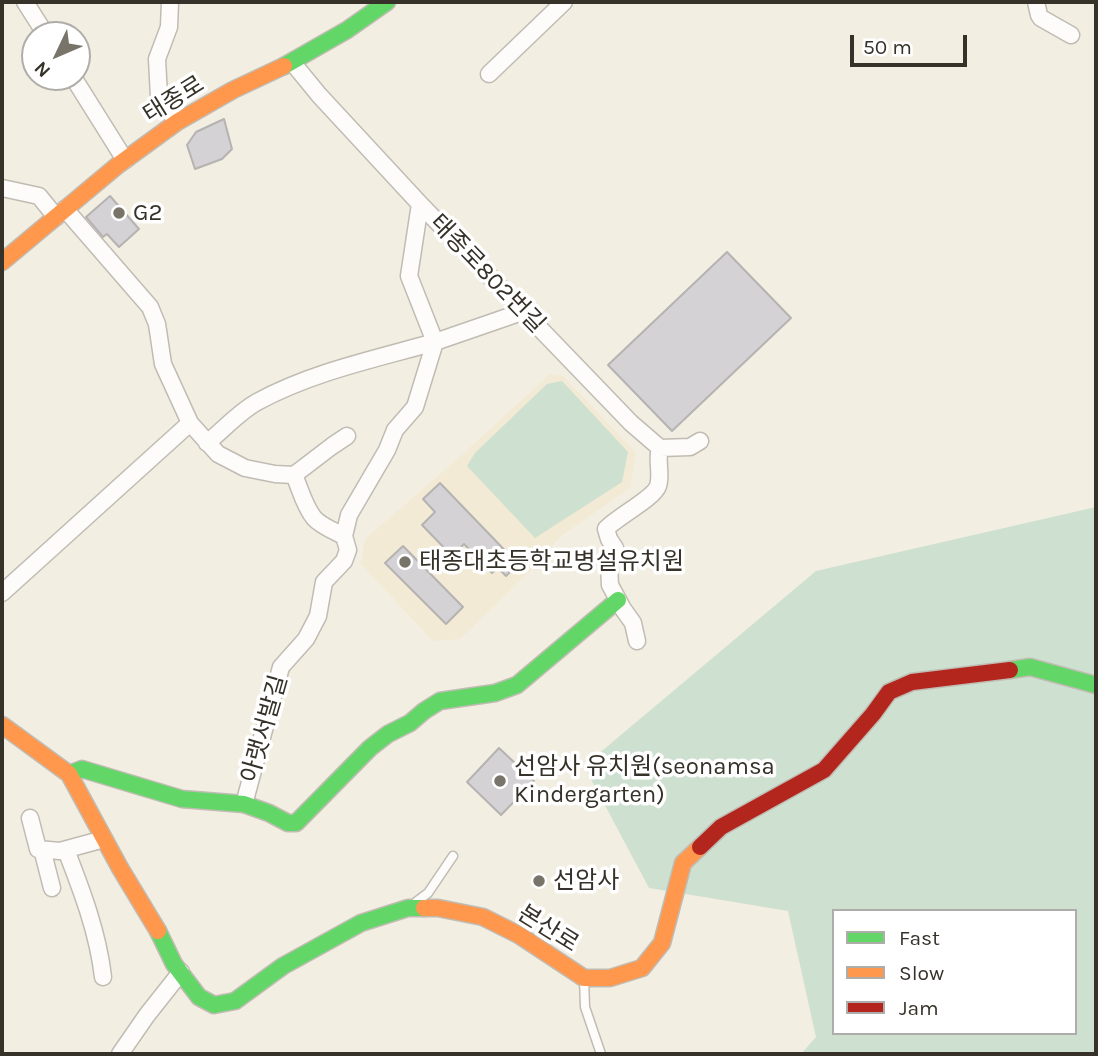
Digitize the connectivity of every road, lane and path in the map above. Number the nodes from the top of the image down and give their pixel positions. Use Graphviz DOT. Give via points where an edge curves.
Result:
graph roads {
  1 [pos="25,2"];
  2 [pos="170,2"];
  3 [pos="387,2"];
  4 [pos="564,2"];
  5 [pos="1035,2"];
  6 [pos="37,21"];
  7 [pos="1072,35"];
  8 [pos="292,62"];
  9 [pos="489,74"];
  10 [pos="82,91"];
  11 [pos="177,122"];
  12 [pos="125,160"];
  13 [pos="2,188"];
  14 [pos="420,204"];
  15 [pos="60,213"];
  16 [pos="2,262"];
  17 [pos="522,312"];
  18 [pos="435,342"];
  19 [pos="190,423"];
  20 [pos="347,436"];
  21 [pos="700,441"];
  22 [pos="207,443"];
  23 [pos="660,447"];
  24 [pos="294,475"];
  25 [pos="346,543"];
  26 [pos="2,593"];
  27 [pos="618,600"];
  28 [pos="637,642"];
  29 [pos="1096,685"];
  30 [pos="2,725"];
  31 [pos="69,774"];
  32 [pos="244,804"];
  33 [pos="30,818"];
  34 [pos="104,839"];
  35 [pos="42,849"];
  36 [pos="66,850"];
  37 [pos="453,856"];
  38 [pos="52,888"];
  39 [pos="408,908"];
  40 [pos="181,972"];
  41 [pos="103,977"];
  42 [pos="584,978"];
  43 [pos="120,1054"];
  44 [pos="601,1054"];
  1 -- 6 [label="street"];
  2 -- 11 [label="street" via="169,27 157,72 159,97"];
  3 -- 8 [label="street, 태종로"];
  4 -- 9 [label="street"];
  5 -- 7 [label="street" via="1041,18"];
  8 -- 11 [label="street, 태종로"];
  8 -- 14 [label="street, 태종로802번길"];
  10 -- 12 [label="street"];
  11 -- 12 [label="street, 태종로"];
  12 -- 15 [label="street, 태종로"];
  13 -- 15 [label="street" via="39,197"];
  14 -- 17 [label="street, 태종로802번길"];
  14 -- 18 [label="street" via="409,276"];
  15 -- 16 [label="street, 태종로"];
  15 -- 19 [label="street" via="150,307 163,364"];
  17 -- 18 [label="street"];
  17 -- 23 [label="street, 태종로802번길" via="631,424"];
  18 -- 22 [label="street" via="323,373 267,397"];
  18 -- 25 [label="street, 아랫서발길" via="415,407 395,430 349,515"];
  19 -- 22 [label="street"];
  19 -- 26 [label="street"];
  20 -- 24 [label="street"];
  21 -- 23 [label="street" via="690,447"];
  22 -- 24 [label="street" via="244,468"];
  23 -- 27 [label="street" via="656,491 606,528 615,548 609,566 610,585"];
  24 -- 25 [label="street" via="314,519"];
  25 -- 32 [label="street, 아랫서발길" via="344,561 324,582 318,616 306,639 281,667"];
  27 -- 28 [label="street" via="633,623"];
  27 -- 32 [label="street" via="517,685 440,701 387,734 296,822 288,823"];
  29 -- 42 [label="street, 본산로" via="1030,667 912,682 890,692 824,770 721,827 683,863 662,943 642,968 610,978"];
  30 -- 31 [label="street, 본산로"];
  31 -- 32 [label="street" via="82,769 182,799"];
  31 -- 34 [label="street, 본산로"];
  33 -- 35 [label="street" via="38,849"];
  34 -- 36 [label="street"];
  34 -- 40 [label="street, 본산로"];
  35 -- 36 [label="street"];
  35 -- 38 [label="street"];
  36 -- 41 [label="street" via="83,894"];
  37 -- 39 [label="lane" via="428,893"];
  39 -- 40 [label="street, 본산로" via="361,923 284,966 235,1001 214,1005 199,997"];
  39 -- 42 [label="street, 본산로" via="438,908 483,917"];
  40 -- 43 [label="street"];
  42 -- 44 [label="lane" via="585,1007"];
}
